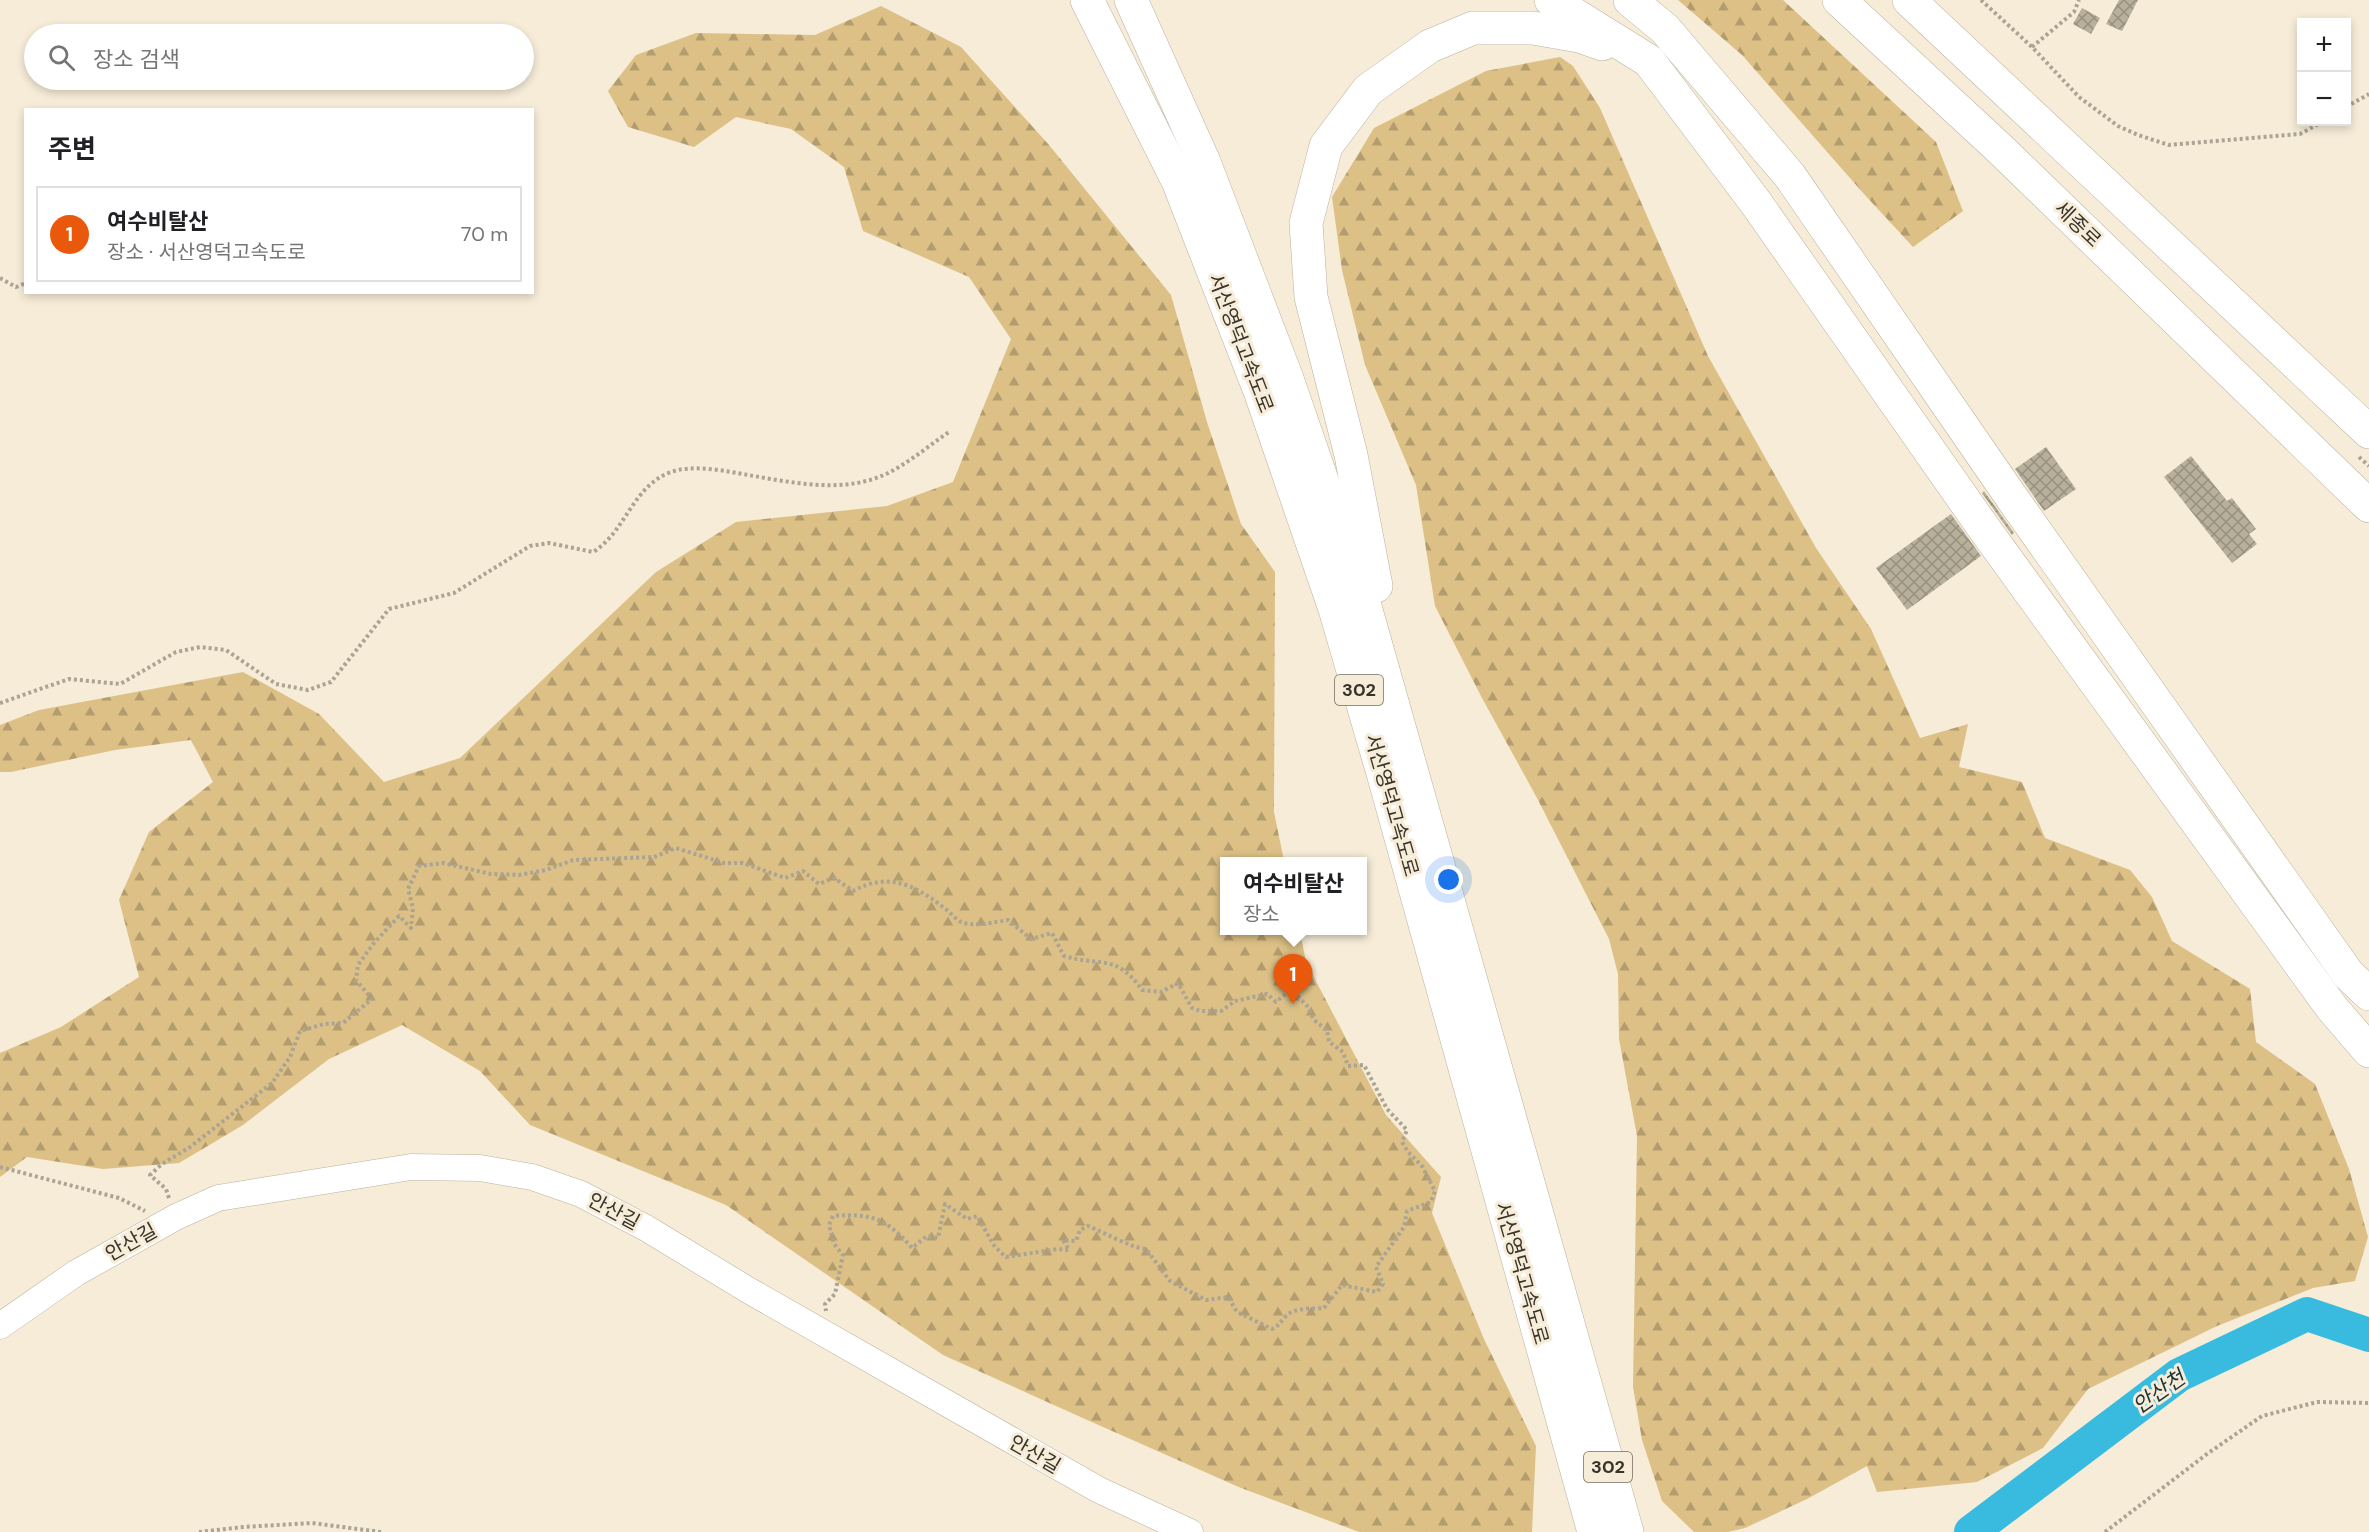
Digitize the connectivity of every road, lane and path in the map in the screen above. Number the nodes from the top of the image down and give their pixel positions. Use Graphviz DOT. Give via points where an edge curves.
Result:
graph roads {
  1 [pos="1087,0"];
  2 [pos="1131,0"];
  3 [pos="1551,0"];
  4 [pos="1612,0"];
  5 [pos="1630,0"];
  6 [pos="1839,0"];
  7 [pos="1909,0"];
  8 [pos="1981,0"];
  9 [pos="2079,0"];
  10 [pos="1665,29"];
  11 [pos="2032,47"];
  12 [pos="1649,62"];
  13 [pos="2369,94"];
  14 [pos="2351,104"];
  15 [pos="2315,126"];
  16 [pos="0,278"];
  17 [pos="24,284"];
  18 [pos="2365,428"];
  19 [pos="949,432"];
  20 [pos="2369,506"];
  21 [pos="0,703"];
  22 [pos="1409,760"];
  23 [pos="2362,984"];
  24 [pos="2332,1008"];
  25 [pos="2369,1034"];
  26 [pos="2369,1051"];
  27 [pos="0,1167"];
  28 [pos="172,1219"];
  29 [pos="0,1326"];
  30 [pos="828,1336"];
  31 [pos="2369,1403"];
  32 [pos="1575,1404"];
  33 [pos="199,1532"];
  34 [pos="381,1532"];
  35 [pos="1190,1532"];
  36 [pos="1594,1532"];
  37 [pos="1627,1532"];
  38 [pos="2105,1532"];
  1 -- 32 [label="highway, 서산영덕고속도로 / 302" via="1178,181 1260,392 1335,609"];
  2 -- 22 [label="highway, 서산영덕고속도로 / 302" via="1204,162 1286,376 1362,596"];
  3 -- 12 [label="highway"];
  4 -- 10 [label="highway"];
  5 -- 10 [label="highway"];
  6 -- 20 [label="highway, 세종로" via="1998,147"];
  7 -- 18 [label="highway"];
  8 -- 11 [label="path"];
  9 -- 11 [label="path" via="2074,12"];
  10 -- 23 [label="highway" via="1790,176 2012,498"];
  11 -- 15 [label="path" via="2079,97 2118,126 2169,145 2300,134"];
  12 -- 22 [label="highway" via="1579,36 1533,28 1473,28 1430,46 1368,90 1326,146 1306,223 1311,297 1351,455"];
  12 -- 24 [label="highway" via="1756,203 1983,527"];
  13 -- 14 [label="path"];
  16 -- 17 [label="path" via="16,287"];
  19 -- 21 [label="path" via="892,471 871,480 841,485 804,485 724,470 673,471 650,483 605,545 593,552 549,543 530,546 454,593 389,609 331,682 308,690 276,684 226,650 200,647 176,652 120,684 69,679"];
  22 -- 32 [label="highway, 서산영덕고속도로 / 302"];
  24 -- 25 [label="highway"];
  24 -- 26 [label="highway"];
  27 -- 28 [label="path" via="119,1198"];
  28 -- 29 [label="street, 안산길" via="76,1273"];
  28 -- 30 [label="street, 안산길" via="218,1198 411,1167 480,1168 532,1177 581,1194 646,1228"];
  28 -- 30 [label="path" via="166,1190 150,1175 272,1083 290,1057 300,1031 343,1023 372,999 356,980 358,965 399,916 411,928 413,908 408,889 419,867 443,863 491,874 519,875 573,860 654,857 676,848 724,863 743,863 785,878 803,871 819,884 834,878 853,891 869,883 889,881 907,885 943,906 962,923 1008,920 1031,939 1052,933 1064,956 1113,963 1131,974 1142,990 1161,992 1178,983 1192,1008 1200,1011 1221,1011 1235,1001 1267,994 1276,1002 1294,992 1326,1030 1329,1042 1343,1052 1348,1066 1364,1065 1387,1109 1407,1130 1402,1143 1422,1166 1436,1191 1431,1202 1407,1211 1404,1227 1376,1267 1383,1284 1377,1292 1342,1285 1324,1308 1297,1310 1272,1329 1237,1312 1228,1297 1206,1300 1170,1281 1146,1249 1088,1226 1080,1230 1076,1240 1064,1240 1069,1250 1006,1257 994,1247 977,1216 967,1220 945,1204 938,1238 927,1236 912,1248 883,1220 856,1214 833,1216 829,1225 834,1244 843,1255 836,1294 825,1304"];
  30 -- 35 [label="street, 안산길" via="1099,1490"];
  31 -- 38 [label="path" via="2317,1402 2262,1416"];
  32 -- 36 [label="highway, 서산영덕고속도로 / 302"];
  32 -- 37 [label="highway, 서산영덕고속도로 / 302"];
  33 -- 34 [label="path" via="312,1523"];
}
